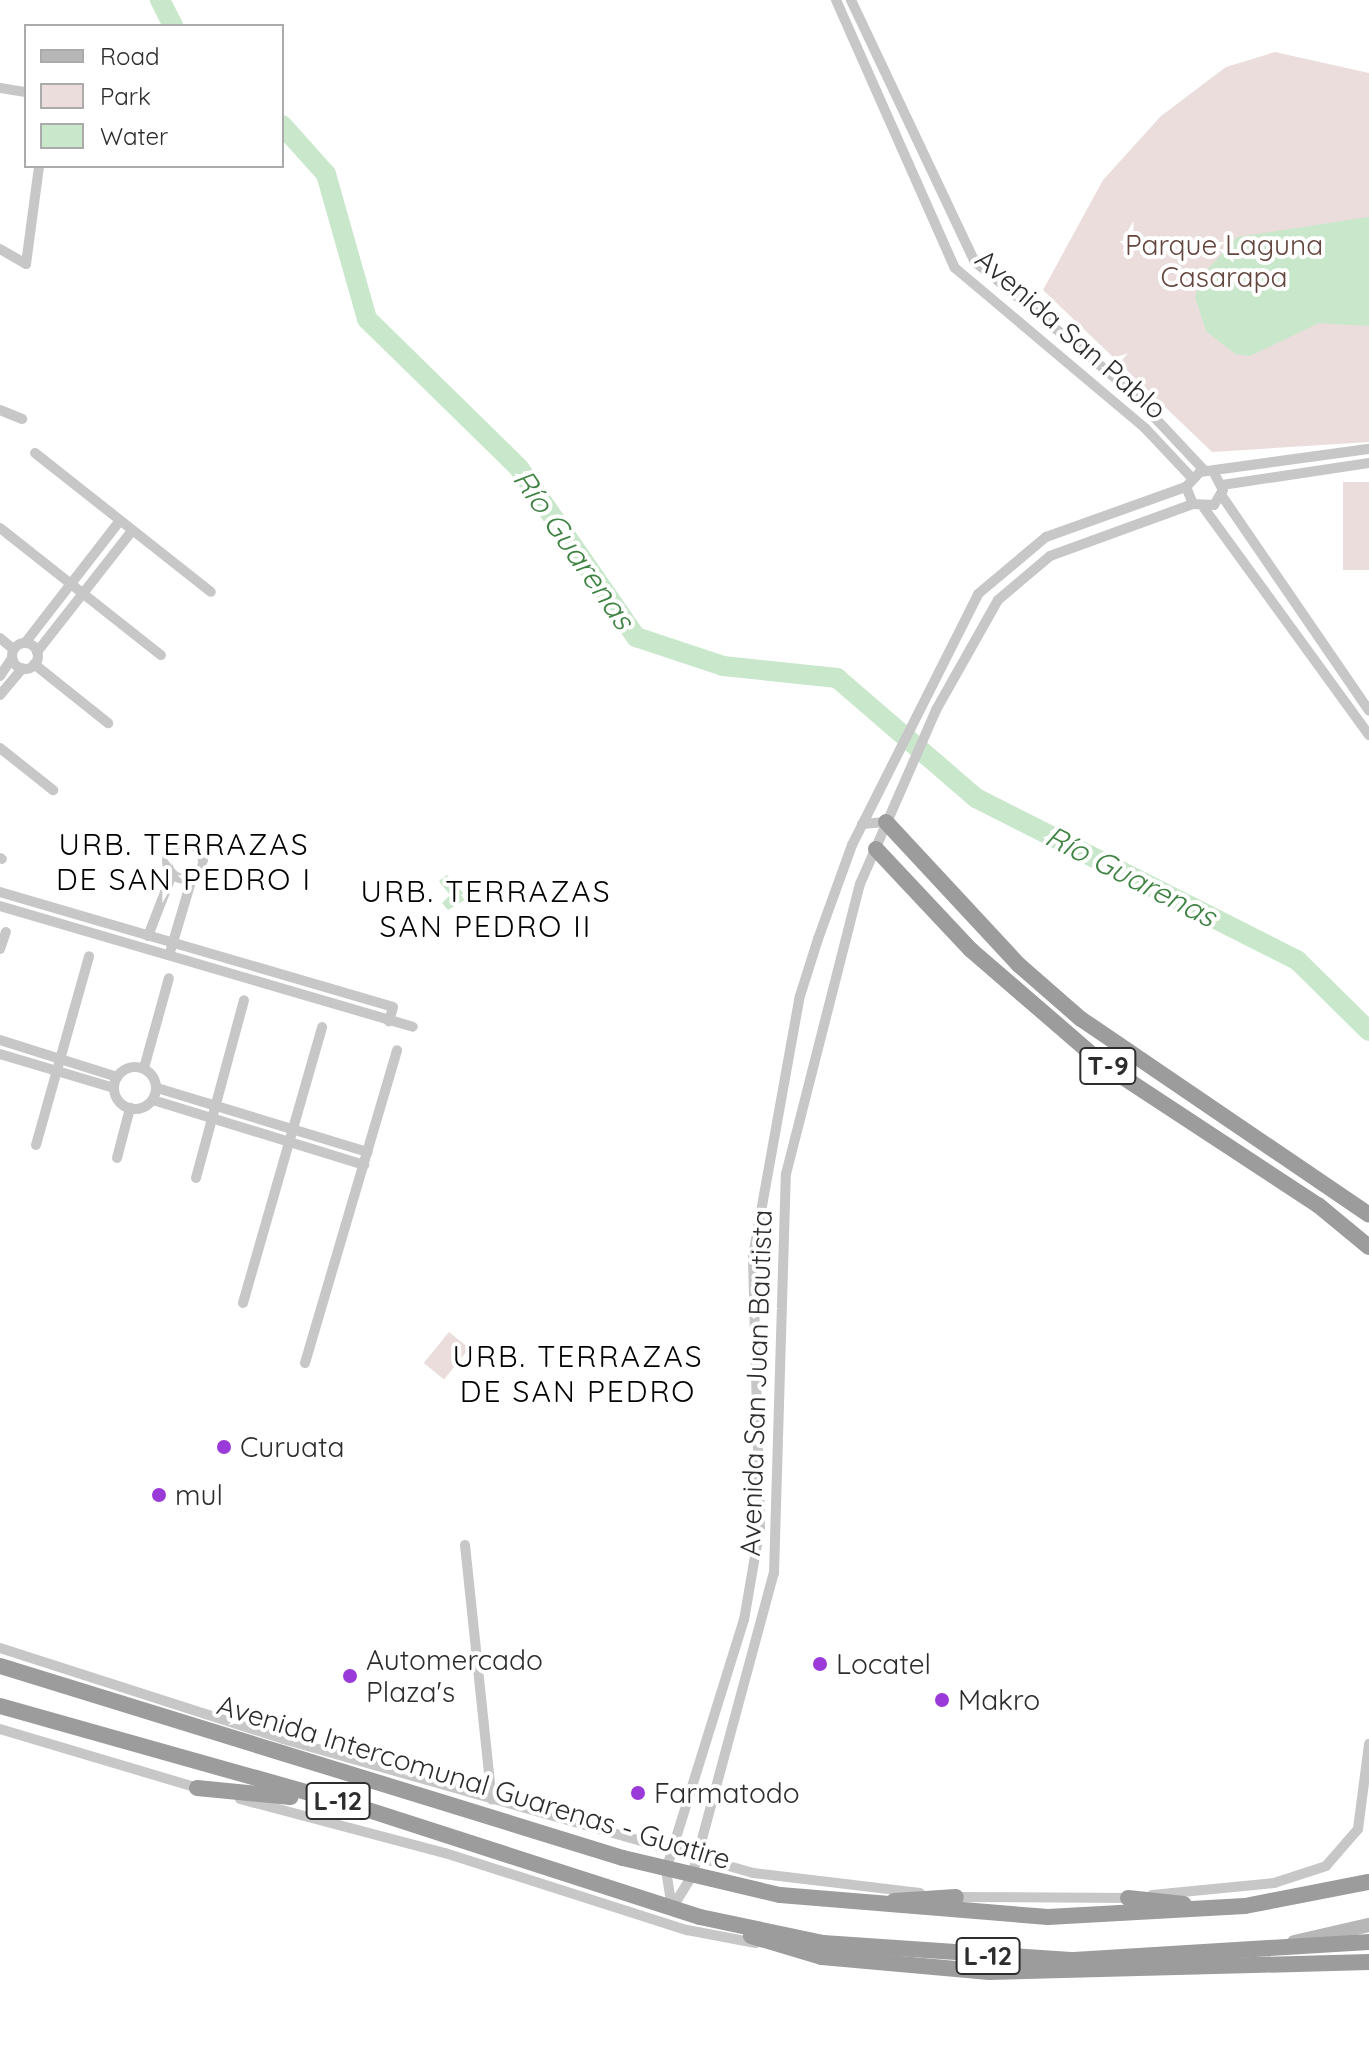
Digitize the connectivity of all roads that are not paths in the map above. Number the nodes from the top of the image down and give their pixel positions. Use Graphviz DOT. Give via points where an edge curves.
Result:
graph roads {
  1 [pos="836,0"];
  2 [pos="851,0"];
  3 [pos="882,70"];
  4 [pos="872,76"];
  5 [pos="0,88"];
  6 [pos="24,92"];
  7 [pos="39,168"];
  8 [pos="960,241"];
  9 [pos="0,249"];
  10 [pos="946,251"];
  11 [pos="0,410"];
  12 [pos="22,419"];
  13 [pos="1369,449"];
  14 [pos="35,453"];
  15 [pos="1369,463"];
  16 [pos="1188,482"];
  17 [pos="1216,482"];
  18 [pos="1198,506"];
  19 [pos="119,522"];
  20 [pos="0,528"];
  21 [pos="131,532"];
  22 [pos="73,581"];
  23 [pos="83,589"];
  24 [pos="211,592"];
  25 [pos="0,638"];
  26 [pos="25,643"];
  27 [pos="37,652"];
  28 [pos="13,654"];
  29 [pos="161,655"];
  30 [pos="34,664"];
  31 [pos="23,668"];
  32 [pos="0,676"];
  33 [pos="0,695"];
  34 [pos="1369,711"];
  35 [pos="108,723"];
  36 [pos="1369,735"];
  37 [pos="0,748"];
  38 [pos="53,790"];
  39 [pos="886,822"];
  40 [pos="862,824"];
  41 [pos="876,849"];
  42 [pos="172,874"];
  43 [pos="189,878"];
  44 [pos="0,892"];
  45 [pos="0,906"];
  46 [pos="6,932"];
  47 [pos="148,936"];
  48 [pos="169,943"];
  49 [pos="0,949"];
  50 [pos="89,956"];
  51 [pos="168,956"];
  52 [pos="169,978"];
  53 [pos="244,1000"];
  54 [pos="374,1003"];
  55 [pos="370,1015"];
  56 [pos="389,1021"];
  57 [pos="322,1027"];
  58 [pos="413,1027"];
  59 [pos="0,1040"];
  60 [pos="397,1050"];
  61 [pos="0,1054"];
  62 [pos="58,1058"];
  63 [pos="144,1068"];
  64 [pos="56,1071"];
  65 [pos="115,1082"];
  66 [pos="157,1088"];
  67 [pos="153,1100"];
  68 [pos="213,1105"];
  69 [pos="130,1108"];
  70 [pos="212,1118"];
  71 [pos="293,1129"];
  72 [pos="289,1142"];
  73 [pos="36,1145"];
  74 [pos="368,1152"];
  75 [pos="117,1158"];
  76 [pos="364,1165"];
  77 [pos="196,1178"];
  78 [pos="1369,1215"];
  79 [pos="1369,1247"];
  80 [pos="243,1303"];
  81 [pos="305,1363"];
  82 [pos="465,1545"];
  83 [pos="0,1648"];
  84 [pos="0,1666"];
  85 [pos="0,1706"];
  86 [pos="0,1729"];
  87 [pos="1369,1744"];
  88 [pos="197,1788"];
  89 [pos="492,1800"];
  90 [pos="356,1806"];
  91 [pos="674,1850"];
  92 [pos="695,1857"];
  93 [pos="666,1870"];
  94 [pos="692,1876"];
  95 [pos="1369,1882"];
  96 [pos="956,1897"];
  97 [pos="1128,1898"];
  98 [pos="850,1904"];
  99 [pos="1245,1906"];
  100 [pos="672,1908"];
  101 [pos="700,1917"];
  102 [pos="1369,1925"];
  103 [pos="1369,1942"];
  104 [pos="1278,1945"];
  105 [pos="785,1948"];
  106 [pos="1369,1962"];
  1 -- 4 [label="street, Avenida San Pablo"];
  2 -- 3 [label="street, Avenida San Pablo"];
  3 -- 4 [label="street"];
  3 -- 8 [label="street, Avenida San Pablo"];
  4 -- 10 [label="street, Avenida San Pablo"];
  5 -- 6 [label="street"];
  7 -- 9 [label="street" via="26,264"];
  8 -- 10 [label="street"];
  8 -- 17 [label="street, Avenida San Pablo" via="975,262 1126,387"];
  10 -- 16 [label="street, Avenida San Pablo" via="955,268 1134,419"];
  11 -- 12 [label="street"];
  13 -- 17 [label="street, Avenida San Juan Bautista" via="1299,454"];
  14 -- 19 [label="street"];
  15 -- 17 [label="street, Avenida San Juan Bautista"];
  16 -- 17 [label="street, Avenida San Juan Bautista"];
  16 -- 18 [label="street"];
  16 -- 40 [label="street, Avenida San Juan Bautista" via="1046,537 1012,560 978,594"];
  17 -- 18 [label="street, Avenida San Juan Bautista"];
  17 -- 34 [label="street, Avenida San Pablo"];
  18 -- 36 [label="street"];
  18 -- 39 [label="street, Avenida San Juan Bautista" via="1050,556 998,600 936,710"];
  19 -- 21 [label="street"];
  19 -- 22 [label="street"];
  20 -- 22 [label="street"];
  21 -- 23 [label="street"];
  21 -- 24 [label="street"];
  22 -- 23 [label="street"];
  22 -- 26 [label="street"];
  23 -- 27 [label="street"];
  23 -- 29 [label="street"];
  25 -- 28 [label="street"];
  26 -- 27 [label="street"];
  26 -- 28 [label="street"];
  27 -- 30 [label="street"];
  28 -- 31 [label="street"];
  28 -- 32 [label="street"];
  30 -- 31 [label="street"];
  30 -- 35 [label="street"];
  31 -- 33 [label="street"];
  37 -- 38 [label="street"];
  39 -- 40 [label="street"];
  39 -- 41 [label="street, Avenida San Juan Bautista"];
  39 -- 78 [label="highway, T-9" via="1019,965 1081,1019"];
  40 -- 41 [label="street, T-9"];
  40 -- 91 [label="street, Avenida San Juan Bautista" via="800,996 766,1161 753,1256 760,1527 744,1620"];
  41 -- 79 [label="highway, T-9" via="971,950 1103,1064 1318,1205"];
  41 -- 92 [label="street, Avenida San Juan Bautista" via="839,947 786,1174 774,1573"];
  42 -- 43 [label="street"];
  42 -- 43 [label="street" via="171,850 190,843 204,858"];
  42 -- 47 [label="street"];
  43 -- 48 [label="street"];
  44 -- 47 [label="street"];
  45 -- 51 [label="street"];
  46 -- 49 [label="street"];
  47 -- 48 [label="street"];
  48 -- 51 [label="street"];
  48 -- 54 [label="street"];
  50 -- 62 [label="street"];
  51 -- 55 [label="street"];
  52 -- 63 [label="street"];
  53 -- 68 [label="street"];
  54 -- 55 [label="street"];
  54 -- 56 [label="street" via="393,1007"];
  55 -- 56 [label="street"];
  56 -- 58 [label="street"];
  57 -- 71 [label="street"];
  59 -- 62 [label="street"];
  60 -- 74 [label="street"];
  61 -- 64 [label="street"];
  62 -- 64 [label="street"];
  62 -- 65 [label="street"];
  63 -- 65 [label="street"];
  63 -- 66 [label="street"];
  64 -- 65 [label="street"];
  64 -- 73 [label="street"];
  65 -- 69 [label="street"];
  66 -- 67 [label="street"];
  66 -- 68 [label="street"];
  67 -- 69 [label="street"];
  67 -- 70 [label="street"];
  68 -- 70 [label="street"];
  68 -- 71 [label="street"];
  69 -- 75 [label="street"];
  70 -- 72 [label="street"];
  70 -- 77 [label="street"];
  71 -- 72 [label="street"];
  71 -- 74 [label="street"];
  72 -- 76 [label="street"];
  72 -- 80 [label="street"];
  74 -- 76 [label="street"];
  76 -- 81 [label="street"];
  82 -- 89 [label="street"];
  83 -- 89 [label="street, Avenida Intercomunal Guarenas - Guatire / L-12"];
  84 -- 93 [label="highway, Avenida Intercomunal Guarenas - Guatire / L-12"];
  85 -- 90 [label="highway, Avenida Intercomunal Guarenas - Guatire / L-12"];
  86 -- 88 [label="street, L-12"];
  87 -- 97 [label="street, Avenida Intercomunal Guarenas - Guatire" via="1358,1829 1326,1866 1274,1883"];
  88 -- 90 [label="highway"];
  88 -- 105 [label="street, L-12" via="445,1853 687,1930"];
  89 -- 91 [label="street, Avenida Intercomunal Guarenas - Guatire / L-12"];
  90 -- 100 [label="highway, Avenida Intercomunal Guarenas - Guatire / L-12"];
  91 -- 92 [label="street, Avenida Intercomunal Guarenas - Guatire / L-12"];
  91 -- 93 [label="street, Avenida San Juan Bautista"];
  92 -- 94 [label="street, Avenida San Juan Bautista"];
  92 -- 96 [label="street, Avenida Intercomunal Guarenas - Guatire / L-12" via="817,1883"];
  93 -- 94 [label="highway, Avenida Intercomunal Guarenas - Guatire / L-12"];
  93 -- 100 [label="street"];
  94 -- 98 [label="highway, Avenida Intercomunal Guarenas - Guatire / L-12"];
  94 -- 100 [label="street, Avenida San Juan Bautista"];
  95 -- 99 [label="highway, Avenida Intercomunal Guarenas - Guatire / L-12"];
  96 -- 97 [label="street, Avenida Intercomunal Guarenas - Guatire / L-12"];
  96 -- 98 [label="highway"];
  97 -- 99 [label="highway"];
  98 -- 99 [label="highway, Avenida Intercomunal Guarenas - Guatire / L-12" via="1048,1917"];
  100 -- 101 [label="highway, Avenida Intercomunal Guarenas - Guatire / L-12"];
  101 -- 104 [label="highway, Avenida Intercomunal Guarenas - Guatire / L-12" via="823,1943 924,1953 1074,1960"];
  101 -- 105 [label="highway"];
  102 -- 104 [label="main road, Avenida Intercomunal Guarenas - Guatire / L-12"];
  103 -- 104 [label="highway"];
  105 -- 106 [label="highway" via="894,1965 1040,1973"];
}
